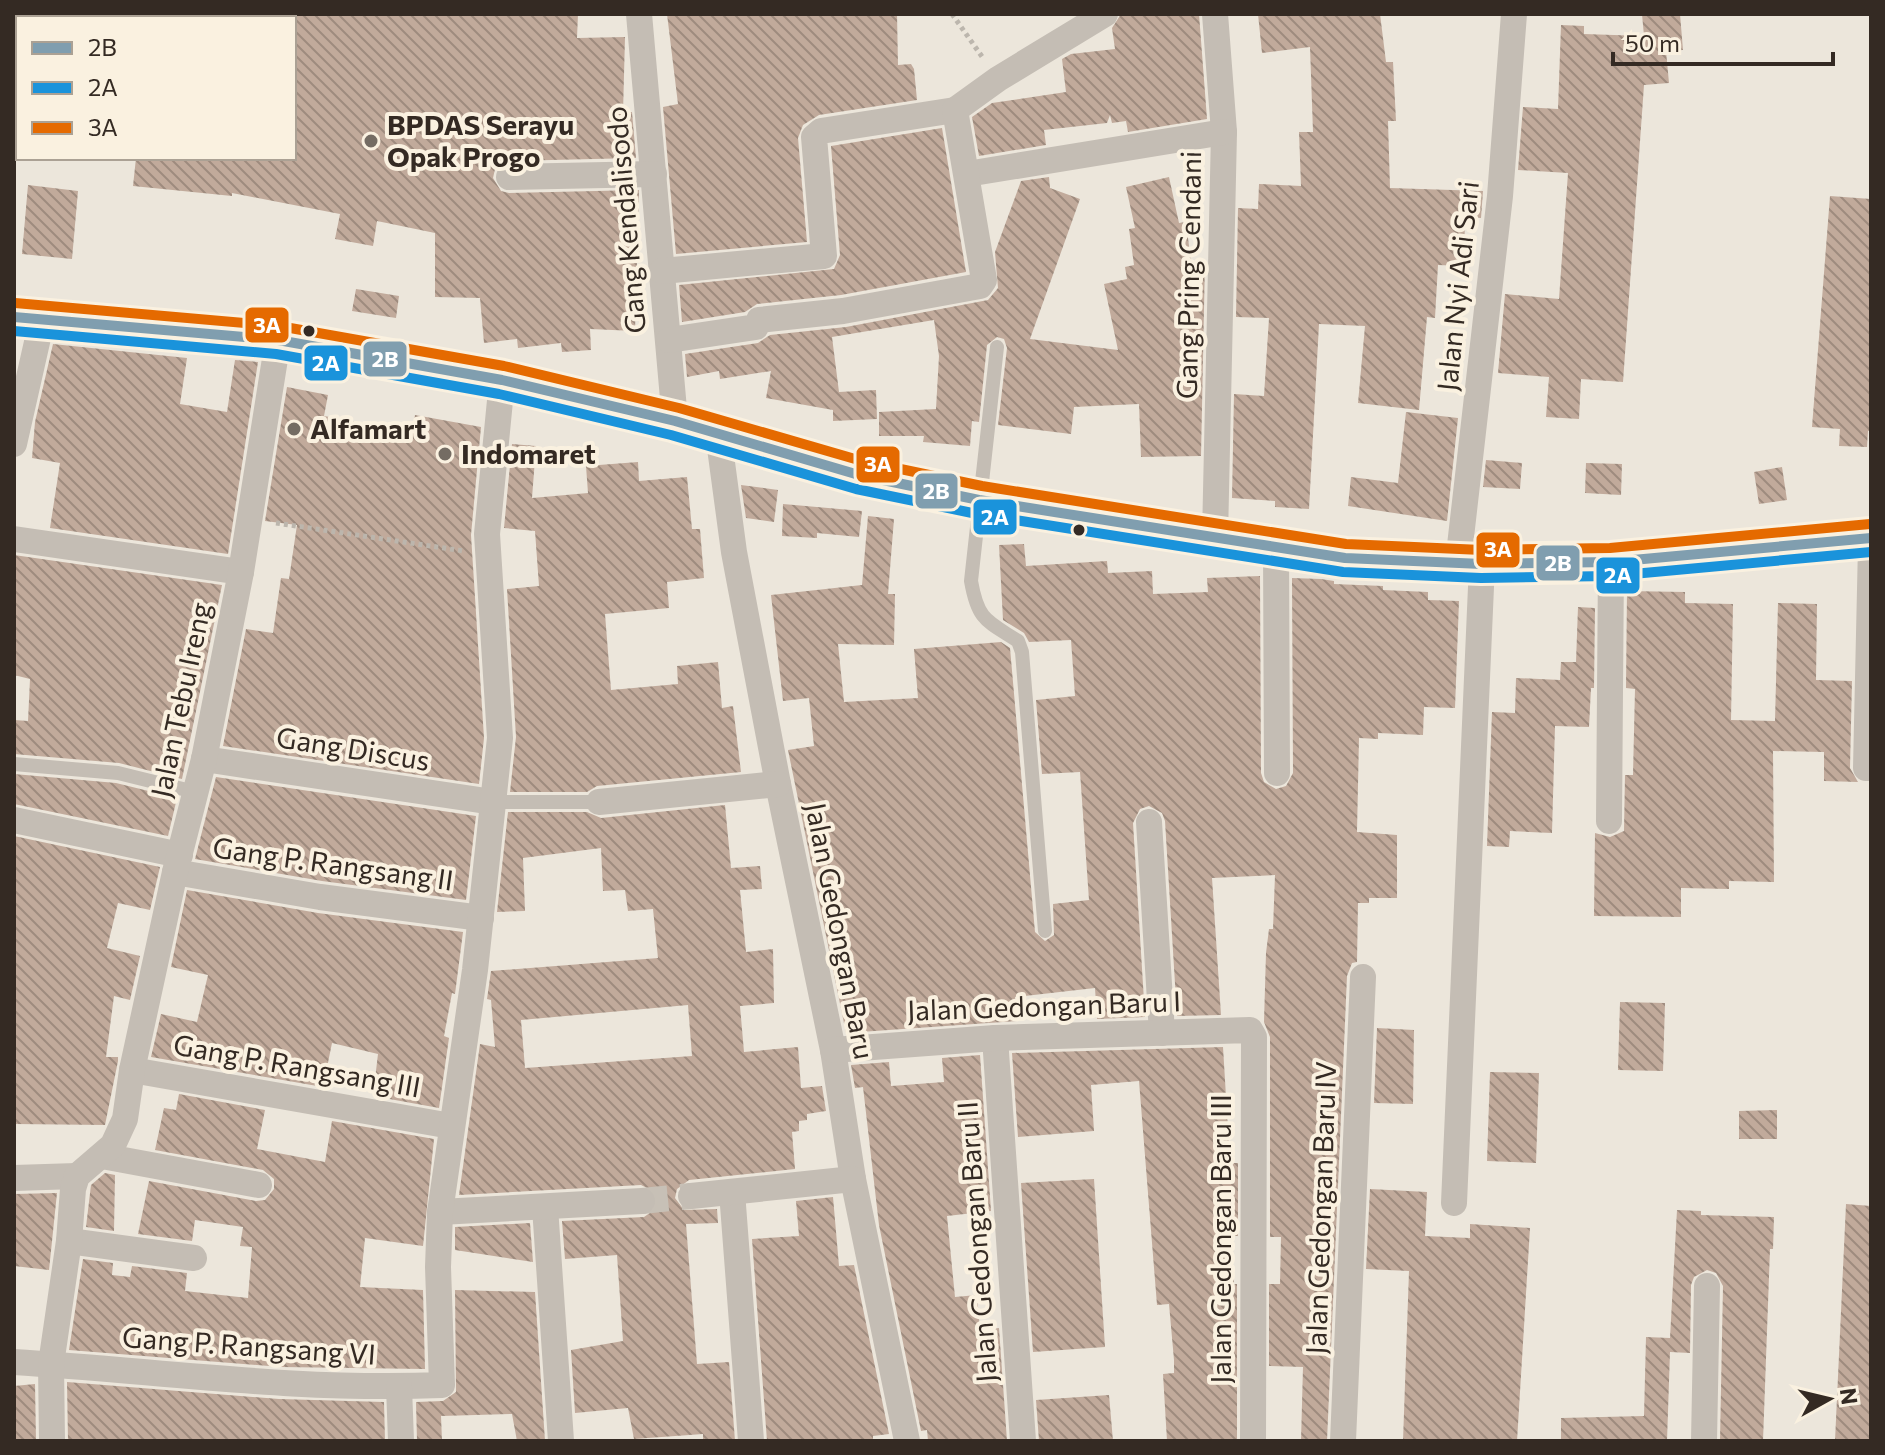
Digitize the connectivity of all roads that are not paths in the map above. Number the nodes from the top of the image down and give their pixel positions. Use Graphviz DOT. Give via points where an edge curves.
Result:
graph roads {
  1 [pos="639,14"];
  2 [pos="1105,14"];
  3 [pos="1215,14"];
  4 [pos="1514,14"];
  5 [pos="955,110"];
  6 [pos="1224,132"];
  7 [pos="654,174"];
  8 [pos="967,174"];
  9 [pos="509,177"];
  10 [pos="662,271"];
  11 [pos="28,318"];
  12 [pos="278,340"];
  13 [pos="669,340"];
  14 [pos="997,347"];
  15 [pos="502,380"];
  16 [pos="675,421"];
  17 [pos="718,433"];
  18 [pos="14,444"];
  19 [pos="979,500"];
  20 [pos="1215,537"];
  21 [pos="1871,538"];
  22 [pos="14,539"];
  23 [pos="1871,545"];
  24 [pos="1276,548"];
  25 [pos="1611,562"];
  26 [pos="1470,564"];
  27 [pos="241,572"];
  28 [pos="204,759"];
  29 [pos="14,764"];
  30 [pos="1866,768"];
  31 [pos="1277,773"];
  32 [pos="778,784"];
  33 [pos="195,792"];
  34 [pos="493,802"];
  35 [pos="599,802"];
  36 [pos="14,820"];
  37 [pos="1609,821"];
  38 [pos="1149,822"];
  39 [pos="177,864"];
  40 [pos="481,918"];
  41 [pos="1045,931"];
  42 [pos="1363,977"];
  43 [pos="1162,1033"];
  44 [pos="1254,1037"];
  45 [pos="995,1038"];
  46 [pos="833,1050"];
  47 [pos="132,1070"];
  48 [pos="451,1126"];
  49 [pos="102,1156"];
  50 [pos="77,1176"];
  51 [pos="14,1178"];
  52 [pos="853,1179"];
  53 [pos="259,1185"];
  54 [pos="732,1192"];
  55 [pos="691,1196"];
  56 [pos="642,1201"];
  57 [pos="1454,1203"];
  58 [pos="545,1207"];
  59 [pos="440,1212"];
  60 [pos="69,1241"];
  61 [pos="194,1258"];
  62 [pos="1707,1286"];
  63 [pos="14,1362"];
  64 [pos="51,1364"];
  65 [pos="399,1387"];
  66 [pos="52,1441"];
  67 [pos="401,1441"];
  68 [pos="561,1441"];
  69 [pos="751,1441"];
  70 [pos="907,1441"];
  71 [pos="1023,1441"];
  72 [pos="1253,1441"];
  73 [pos="1343,1441"];
  74 [pos="1704,1441"];
  1 -- 7 [label="street, Gang Kendalisodo"];
  2 -- 5 [label="street"];
  3 -- 6 [label="street, Gang Pring Cendani"];
  4 -- 26 [label="street, Jalan Nyi Adi Sari"];
  5 -- 8 [label="street"];
  5 -- 10 [label="street" via="821,131 814,137 824,256"];
  6 -- 8 [label="street"];
  6 -- 20 [label="street, Gang Pring Cendani"];
  7 -- 9 [label="street"];
  7 -- 10 [label="street, Gang Kendalisodo"];
  8 -- 13 [label="street" via="984,280 980,286 759,320 756,327"];
  10 -- 13 [label="street, Gang Kendalisodo"];
  11 -- 12 [label="main road"];
  11 -- 18 [label="street"];
  12 -- 15 [label="main road"];
  12 -- 27 [label="street, Jalan Tebu Ireng"];
  13 -- 16 [label="street, Gang Kendalisodo"];
  14 -- 19 [label="lane"];
  15 -- 16 [label="main road"];
  15 -- 34 [label="street" via="489,491 488,555 500,722"];
  16 -- 17 [label="main road"];
  17 -- 19 [label="main road" via="859,475"];
  17 -- 32 [label="street, Jalan Gedongan Baru" via="734,552"];
  19 -- 20 [label="main road"];
  19 -- 41 [label="lane" via="971,581 975,603 993,628 1018,641 1022,652"];
  20 -- 24 [label="main road"];
  21 -- 25 [label="main road"];
  22 -- 27 [label="street"];
  23 -- 30 [label="street"];
  24 -- 26 [label="main road" via="1345,558"];
  24 -- 31 [label="street"];
  25 -- 26 [label="main road"];
  25 -- 37 [label="street"];
  26 -- 57 [label="street, Jalan Nyi Adi Sari"];
  27 -- 28 [label="street, Jalan Tebu Ireng"];
  28 -- 33 [label="street, Jalan Tebu Ireng"];
  28 -- 34 [label="street, Gang Discus"];
  29 -- 33 [label="lane" via="118,773"];
  32 -- 35 [label="street"];
  32 -- 46 [label="street, Jalan Gedongan Baru"];
  33 -- 39 [label="street, Jalan Tebu Ireng"];
  34 -- 35 [label="lane"];
  34 -- 40 [label="street"];
  36 -- 39 [label="street, Gang P. Rangsang II"];
  38 -- 43 [label="street"];
  39 -- 40 [label="street, Gang P. Rangsang II" via="320,897"];
  39 -- 47 [label="street, Jalan Tebu Ireng"];
  40 -- 48 [label="street"];
  42 -- 73 [label="street, Jalan Gedongan Baru IV"];
  43 -- 44 [label="street, Jalan Gedongan Baru I" via="1250,1030"];
  43 -- 45 [label="street, Jalan Gedongan Baru I"];
  44 -- 72 [label="street, Jalan Gedongan Baru III"];
  45 -- 46 [label="street, Jalan Gedongan Baru I"];
  45 -- 71 [label="street, Jalan Gedongan Baru II"];
  46 -- 52 [label="street, Jalan Gedongan Baru"];
  47 -- 48 [label="street, Gang P. Rangsang III"];
  47 -- 49 [label="street, Jalan Tebu Ireng" via="125,1119"];
  48 -- 59 [label="street"];
  49 -- 50 [label="street, Jalan Tebu Ireng"];
  49 -- 53 [label="street"];
  50 -- 51 [label="street"];
  50 -- 60 [label="street"];
  52 -- 54 [label="street"];
  52 -- 70 [label="street, Jalan Gedongan Baru"];
  54 -- 55 [label="street"];
  54 -- 69 [label="street"];
  56 -- 58 [label="street"];
  58 -- 59 [label="street"];
  58 -- 68 [label="street"];
  59 -- 65 [label="street, Gang P. Rangsang VI" via="442,1385"];
  60 -- 61 [label="street"];
  60 -- 64 [label="street"];
  62 -- 74 [label="street"];
  63 -- 64 [label="street, Gang P. Rangsang VI"];
  64 -- 65 [label="street, Gang P. Rangsang VI" via="255,1384"];
  64 -- 66 [label="street"];
  65 -- 67 [label="street"];
}
